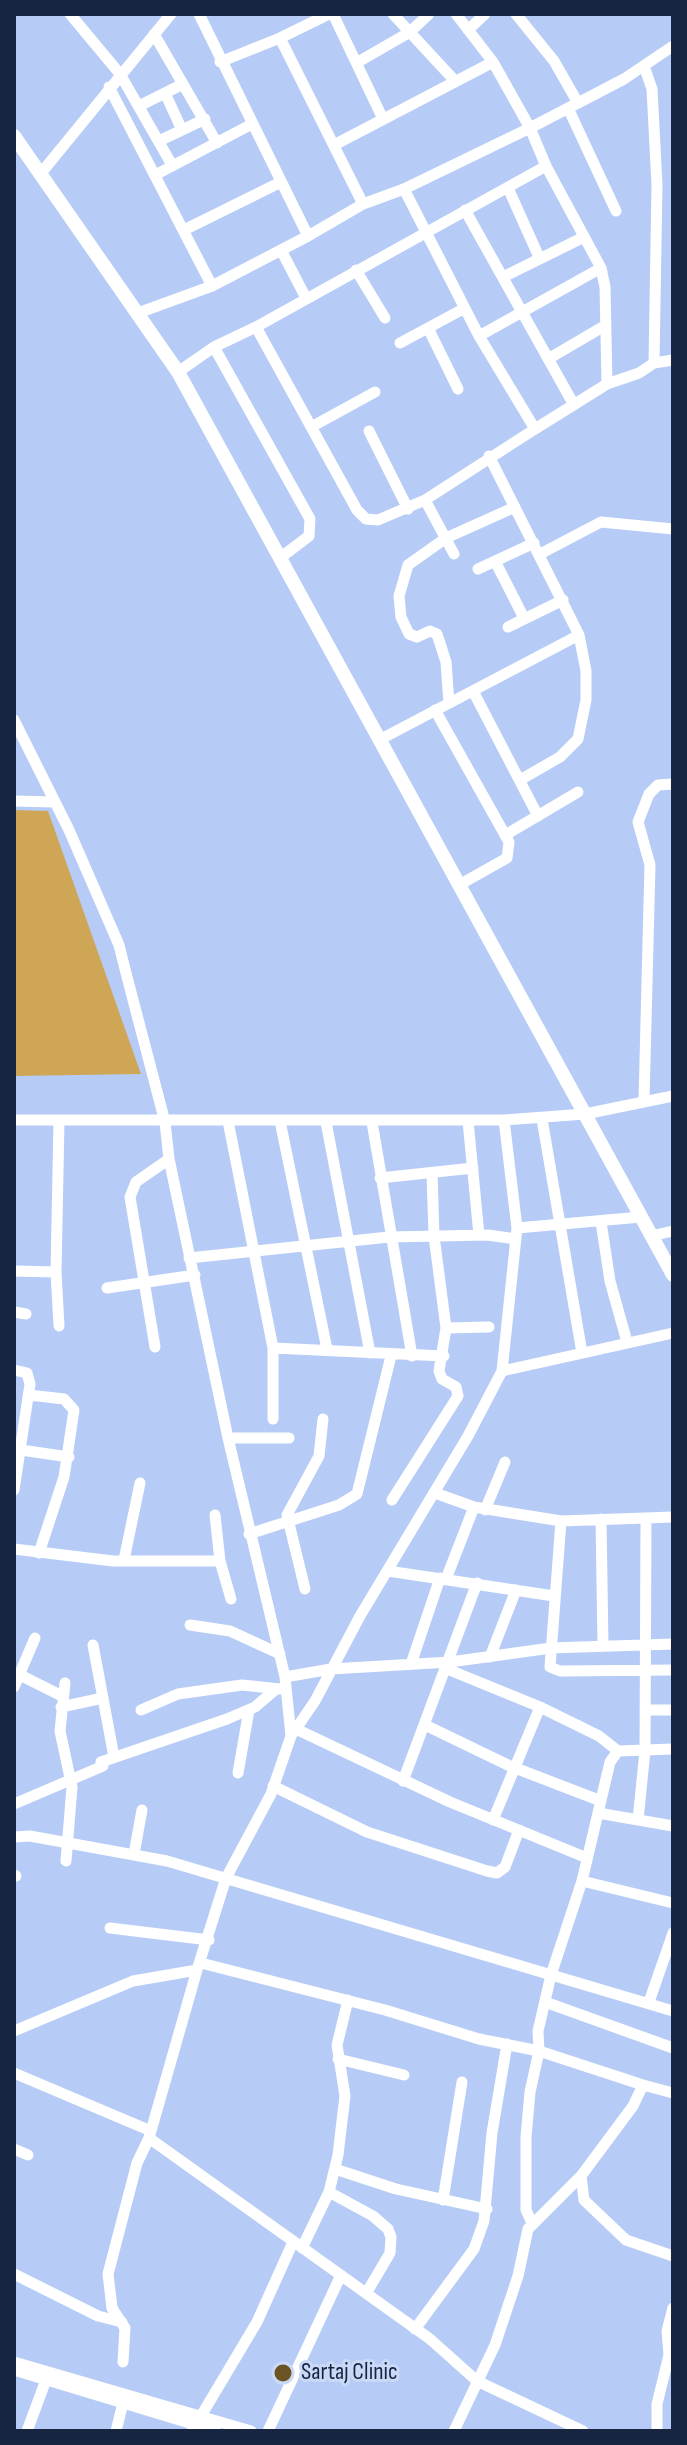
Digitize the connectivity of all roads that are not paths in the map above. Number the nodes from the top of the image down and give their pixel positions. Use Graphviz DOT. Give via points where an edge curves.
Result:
graph roads {
  1 [pos="70,14"];
  2 [pos="171,14"];
  3 [pos="199,14"];
  4 [pos="331,14"];
  5 [pos="393,14"];
  6 [pos="429,14"];
  7 [pos="456,14"];
  8 [pos="485,14"];
  9 [pos="516,14"];
  10 [pos="468,30"];
  11 [pos="410,32"];
  12 [pos="154,34"];
  13 [pos="280,38"];
  14 [pos="673,46"];
  15 [pos="220,62"];
  16 [pos="358,62"];
  17 [pos="493,62"];
  18 [pos="634,72"];
  19 [pos="120,74"];
  20 [pos="455,81"];
  21 [pos="183,84"];
  22 [pos="109,87"];
  23 [pos="165,93"];
  24 [pos="139,106"];
  25 [pos="573,106"];
  26 [pos="205,119"];
  27 [pos="383,119"];
  28 [pos="252,124"];
  29 [pos="530,128"];
  30 [pos="182,130"];
  31 [pos="14,136"];
  32 [pos="159,141"];
  33 [pos="217,143"];
  34 [pos="334,145"];
  35 [pos="172,165"];
  36 [pos="546,166"];
  37 [pos="42,172"];
  38 [pos="157,174"];
  39 [pos="281,182"];
  40 [pos="508,188"];
  41 [pos="404,189"];
  42 [pos="363,204"];
  43 [pos="465,210"];
  44 [pos="616,211"];
  45 [pos="184,230"];
  46 [pos="426,235"];
  47 [pos="308,236"];
  48 [pos="584,237"];
  49 [pos="281,250"];
  50 [pos="539,257"];
  51 [pos="601,268"];
  52 [pos="356,270"];
  53 [pos="503,277"];
  54 [pos="212,286"];
  55 [pos="306,298"];
  56 [pos="465,308"];
  57 [pos="522,312"];
  58 [pos="138,313"];
  59 [pos="385,318"];
  60 [pos="606,325"];
  61 [pos="256,327"];
  62 [pos="428,328"];
  63 [pos="479,336"];
  64 [pos="400,343"];
  65 [pos="214,347"];
  66 [pos="548,359"];
  67 [pos="673,360"];
  68 [pos="654,363"];
  69 [pos="178,372"];
  70 [pos="607,384"];
  71 [pos="458,389"];
  72 [pos="375,392"];
  73 [pos="574,405"];
  74 [pos="313,426"];
  75 [pos="535,429"];
  76 [pos="369,431"];
  77 [pos="489,456"];
  78 [pos="425,500"];
  79 [pos="515,507"];
  80 [pos="408,509"];
  81 [pos="673,514"];
  82 [pos="672,528"];
  83 [pos="446,538"];
  84 [pos="534,543"];
  85 [pos="454,554"];
  86 [pos="540,554"];
  87 [pos="280,558"];
  88 [pos="495,561"];
  89 [pos="478,569"];
  90 [pos="563,600"];
  91 [pos="524,618"];
  92 [pos="508,627"];
  93 [pos="579,635"];
  94 [pos="473,691"];
  95 [pos="449,703"];
  96 [pos="435,710"];
  97 [pos="14,720"];
  98 [pos="381,739"];
  99 [pos="20,746"];
  100 [pos="520,780"];
  101 [pos="673,784"];
  102 [pos="578,792"];
  103 [pos="14,801"];
  104 [pos="55,802"];
  105 [pos="538,816"];
  106 [pos="507,834"];
  107 [pos="459,885"];
  108 [pos="673,1096"];
  109 [pos="644,1100"];
  110 [pos="585,1114"];
  111 [pos="542,1119"];
  112 [pos="14,1120"];
  113 [pos="59,1120"];
  114 [pos="504,1120"];
  115 [pos="228,1121"];
  116 [pos="280,1121"];
  117 [pos="468,1121"];
  118 [pos="165,1122"];
  119 [pos="326,1122"];
  120 [pos="372,1122"];
  121 [pos="169,1159"];
  122 [pos="473,1168"];
  123 [pos="432,1173"];
  124 [pos="380,1178"];
  125 [pos="641,1217"];
  126 [pos="601,1222"];
  127 [pos="562,1225"];
  128 [pos="673,1231"];
  129 [pos="517,1234"];
  130 [pos="479,1235"];
  131 [pos="434,1236"];
  132 [pos="651,1236"];
  133 [pos="389,1237"];
  134 [pos="347,1240"];
  135 [pos="305,1244"];
  136 [pos="256,1250"];
  137 [pos="189,1258"];
  138 [pos="14,1271"];
  139 [pos="56,1272"];
  140 [pos="195,1275"];
  141 [pos="673,1275"];
  142 [pos="144,1282"];
  143 [pos="107,1288"];
  144 [pos="59,1326"];
  145 [pos="489,1327"];
  146 [pos="446,1328"];
  147 [pos="673,1333"];
  148 [pos="627,1342"];
  149 [pos="155,1347"];
  150 [pos="273,1348"];
  151 [pos="327,1349"];
  152 [pos="370,1353"];
  153 [pos="582,1353"];
  154 [pos="391,1356"];
  155 [pos="412,1356"];
  156 [pos="444,1356"];
  157 [pos="14,1370"];
  158 [pos="502,1371"];
  159 [pos="29,1395"];
  160 [pos="273,1419"];
  161 [pos="323,1419"];
  162 [pos="228,1438"];
  163 [pos="289,1438"];
  164 [pos="18,1450"];
  165 [pos="69,1457"];
  166 [pos="505,1462"];
  167 [pos="140,1483"];
  168 [pos="14,1490"];
  169 [pos="435,1493"];
  170 [pos="392,1500"];
  171 [pos="479,1509"];
  172 [pos="215,1515"];
  173 [pos="673,1517"];
  174 [pos="601,1519"];
  175 [pos="646,1519"];
  176 [pos="288,1521"];
  177 [pos="561,1521"];
  178 [pos="249,1534"];
  179 [pos="14,1549"];
  180 [pos="39,1553"];
  181 [pos="124,1560"];
  182 [pos="220,1561"];
  183 [pos="388,1571"];
  184 [pos="443,1579"];
  185 [pos="477,1583"];
  186 [pos="305,1589"];
  187 [pos="516,1590"];
  188 [pos="554,1596"];
  189 [pos="231,1599"];
  190 [pos="190,1625"];
  191 [pos="35,1638"];
  192 [pos="673,1644"];
  193 [pos="93,1645"];
  194 [pos="603,1646"];
  195 [pos="644,1646"];
  196 [pos="551,1648"];
  197 [pos="280,1654"];
  198 [pos="490,1657"];
  199 [pos="411,1664"];
  200 [pos="448,1665"];
  201 [pos="331,1669"];
  202 [pos="673,1670"];
  203 [pos="645,1671"];
  204 [pos="16,1680"];
  205 [pos="65,1683"];
  206 [pos="283,1685"];
  207 [pos="103,1698"];
  208 [pos="62,1701"];
  209 [pos="540,1707"];
  210 [pos="141,1710"];
  211 [pos="249,1710"];
  212 [pos="645,1710"];
  213 [pos="673,1710"];
  214 [pos="425,1725"];
  215 [pos="294,1732"];
  216 [pos="673,1749"];
  217 [pos="618,1751"];
  218 [pos="645,1751"];
  219 [pos="114,1757"];
  220 [pos="515,1768"];
  221 [pos="238,1773"];
  222 [pos="70,1776"];
  223 [pos="403,1781"];
  224 [pos="273,1786"];
  225 [pos="14,1804"];
  226 [pos="599,1807"];
  227 [pos="142,1810"];
  228 [pos="493,1820"];
  229 [pos="638,1820"];
  230 [pos="673,1826"];
  231 [pos="519,1830"];
  232 [pos="14,1837"];
  233 [pos="68,1843"];
  234 [pos="134,1854"];
  235 [pos="587,1858"];
  236 [pos="66,1861"];
  237 [pos="226,1878"];
  238 [pos="582,1881"];
  239 [pos="673,1903"];
  240 [pos="110,1928"];
  241 [pos="673,1933"];
  242 [pos="209,1940"];
  243 [pos="199,1967"];
  244 [pos="551,1975"];
  245 [pos="348,2000"];
  246 [pos="545,2002"];
  247 [pos="649,2002"];
  248 [pos="673,2011"];
  249 [pos="14,2031"];
  250 [pos="507,2044"];
  251 [pos="673,2048"];
  252 [pos="539,2051"];
  253 [pos="338,2059"];
  254 [pos="14,2073"];
  255 [pos="404,2075"];
  256 [pos="462,2082"];
  257 [pos="643,2085"];
  258 [pos="673,2093"];
  259 [pos="150,2135"];
  260 [pos="14,2149"];
  261 [pos="28,2155"];
  262 [pos="335,2169"];
  263 [pos="581,2176"];
  264 [pos="329,2192"];
  265 [pos="443,2200"];
  266 [pos="487,2209"];
  267 [pos="532,2223"];
  268 [pos="298,2245"];
  269 [pos="673,2256"];
  270 [pos="14,2274"];
  271 [pos="341,2275"];
  272 [pos="367,2292"];
  273 [pos="673,2308"];
  274 [pos="122,2322"];
  275 [pos="415,2329"];
  276 [pos="14,2362"];
  277 [pos="123,2362"];
  278 [pos="14,2370"];
  279 [pos="46,2380"];
  280 [pos="477,2381"];
  281 [pos="123,2403"];
  282 [pos="194,2424"];
  283 [pos="27,2431"];
  284 [pos="116,2431"];
  285 [pos="216,2431"];
  286 [pos="251,2431"];
  287 [pos="268,2431"];
  288 [pos="454,2431"];
  289 [pos="583,2431"];
  290 [pos="657,2431"];
  1 -- 19 [label="street"];
  2 -- 12 [label="street"];
  3 -- 15 [label="street"];
  4 -- 13 [label="street"];
  4 -- 16 [label="street"];
  5 -- 11 [label="street"];
  6 -- 11 [label="street"];
  7 -- 10 [label="street"];
  8 -- 10 [label="street"];
  9 -- 25 [label="street" via="554,61"];
  10 -- 17 [label="street"];
  11 -- 16 [label="street"];
  11 -- 20 [label="street"];
  12 -- 19 [label="street"];
  12 -- 21 [label="street"];
  13 -- 15 [label="street"];
  13 -- 34 [label="street"];
  14 -- 18 [label="street"];
  15 -- 28 [label="street"];
  16 -- 27 [label="street"];
  17 -- 20 [label="street"];
  17 -- 29 [label="street"];
  18 -- 25 [label="street"];
  18 -- 68 [label="street" via="652,89 657,185"];
  19 -- 22 [label="street"];
  19 -- 24 [label="street"];
  20 -- 27 [label="street"];
  21 -- 23 [label="street"];
  21 -- 26 [label="street"];
  22 -- 37 [label="street"];
  22 -- 38 [label="street"];
  23 -- 24 [label="street"];
  23 -- 30 [label="street"];
  24 -- 32 [label="street"];
  25 -- 29 [label="street"];
  25 -- 44 [label="street"];
  26 -- 30 [label="street"];
  26 -- 33 [label="street"];
  27 -- 34 [label="street"];
  28 -- 33 [label="street"];
  28 -- 39 [label="street"];
  29 -- 36 [label="street"];
  29 -- 41 [label="street"];
  30 -- 32 [label="street"];
  31 -- 37 [label="main road"];
  32 -- 35 [label="street"];
  33 -- 35 [label="street"];
  34 -- 42 [label="street"];
  35 -- 38 [label="street"];
  36 -- 40 [label="street"];
  36 -- 48 [label="street"];
  37 -- 58 [label="main road"];
  38 -- 45 [label="street"];
  39 -- 45 [label="street"];
  39 -- 47 [label="street"];
  40 -- 43 [label="street"];
  40 -- 50 [label="street"];
  41 -- 42 [label="street"];
  41 -- 46 [label="street"];
  42 -- 47 [label="street"];
  43 -- 46 [label="street"];
  43 -- 53 [label="street"];
  45 -- 54 [label="street"];
  46 -- 52 [label="street"];
  46 -- 56 [label="street"];
  47 -- 49 [label="street"];
  48 -- 50 [label="street"];
  48 -- 51 [label="street"];
  49 -- 54 [label="street"];
  49 -- 55 [label="street"];
  50 -- 53 [label="street"];
  51 -- 57 [label="street"];
  51 -- 60 [label="street"];
  52 -- 55 [label="street"];
  52 -- 59 [label="street"];
  53 -- 57 [label="street"];
  54 -- 58 [label="street"];
  55 -- 61 [label="street"];
  56 -- 62 [label="street"];
  56 -- 63 [label="street"];
  57 -- 63 [label="street"];
  57 -- 66 [label="street"];
  58 -- 69 [label="main road"];
  60 -- 66 [label="street"];
  60 -- 70 [label="street"];
  61 -- 65 [label="street"];
  61 -- 74 [label="street"];
  62 -- 64 [label="street"];
  62 -- 71 [label="street"];
  63 -- 75 [label="street"];
  65 -- 69 [label="street"];
  65 -- 87 [label="street" via="310,519 309,536"];
  66 -- 73 [label="street"];
  67 -- 68 [label="street"];
  68 -- 70 [label="street"];
  69 -- 87 [label="main road"];
  70 -- 73 [label="street"];
  72 -- 74 [label="street"];
  73 -- 75 [label="street"];
  74 -- 80 [label="street" via="366,519"];
  75 -- 77 [label="street"];
  76 -- 80 [label="street"];
  77 -- 78 [label="street"];
  77 -- 79 [label="street"];
  78 -- 80 [label="street"];
  78 -- 83 [label="street"];
  79 -- 83 [label="street"];
  79 -- 84 [label="street"];
  81 -- 82 [label="street"];
  82 -- 86 [label="street" via="594,524"];
  83 -- 85 [label="street"];
  83 -- 95 [label="street" via="408,565 399,596 409,634 434,632 439,639"];
  84 -- 86 [label="street"];
  84 -- 88 [label="street"];
  86 -- 90 [label="street"];
  87 -- 98 [label="main road"];
  88 -- 89 [label="street"];
  88 -- 91 [label="street"];
  90 -- 91 [label="street"];
  90 -- 93 [label="street"];
  91 -- 92 [label="street"];
  93 -- 94 [label="street"];
  93 -- 100 [label="street" via="586,700 578,739 560,757"];
  94 -- 95 [label="street"];
  94 -- 100 [label="street"];
  95 -- 96 [label="street"];
  96 -- 98 [label="street"];
  96 -- 106 [label="street"];
  97 -- 99 [label="street"];
  98 -- 107 [label="main road"];
  99 -- 104 [label="street"];
  100 -- 105 [label="street"];
  101 -- 109 [label="street" via="658,785 649,794 638,822 650,865"];
  102 -- 105 [label="street"];
  103 -- 104 [label="street"];
  104 -- 118 [label="street" via="119,945"];
  105 -- 106 [label="street"];
  106 -- 107 [label="street" via="507,858"];
  107 -- 110 [label="main road"];
  108 -- 109 [label="street"];
  109 -- 110 [label="street"];
  110 -- 111 [label="street"];
  110 -- 125 [label="main road"];
  111 -- 114 [label="street"];
  111 -- 127 [label="street"];
  112 -- 113 [label="street"];
  113 -- 118 [label="street"];
  113 -- 139 [label="street"];
  114 -- 117 [label="street"];
  114 -- 129 [label="street"];
  115 -- 116 [label="street"];
  115 -- 118 [label="street"];
  115 -- 136 [label="street"];
  116 -- 119 [label="street"];
  116 -- 135 [label="street"];
  117 -- 120 [label="street"];
  117 -- 122 [label="street"];
  118 -- 121 [label="street"];
  119 -- 120 [label="street"];
  119 -- 134 [label="street"];
  120 -- 124 [label="street"];
  121 -- 137 [label="street"];
  121 -- 142 [label="street" via="136,1182 130,1197"];
  122 -- 123 [label="street"];
  122 -- 130 [label="street"];
  123 -- 124 [label="street"];
  123 -- 131 [label="street"];
  124 -- 133 [label="street"];
  125 -- 126 [label="street"];
  125 -- 132 [label="main road"];
  126 -- 127 [label="street"];
  126 -- 148 [label="street"];
  127 -- 129 [label="street"];
  127 -- 153 [label="street"];
  128 -- 132 [label="street"];
  129 -- 130 [label="street"];
  129 -- 158 [label="street"];
  130 -- 131 [label="street"];
  131 -- 133 [label="street"];
  131 -- 146 [label="street"];
  132 -- 141 [label="main road"];
  133 -- 134 [label="street"];
  133 -- 155 [label="street"];
  134 -- 135 [label="street"];
  134 -- 152 [label="street"];
  135 -- 136 [label="street"];
  135 -- 151 [label="street"];
  136 -- 137 [label="street"];
  136 -- 150 [label="street"];
  137 -- 140 [label="street"];
  138 -- 139 [label="street"];
  139 -- 144 [label="street"];
  140 -- 142 [label="street"];
  140 -- 162 [label="street"];
  142 -- 143 [label="street"];
  142 -- 149 [label="street"];
  145 -- 146 [label="street"];
  146 -- 156 [label="street"];
  147 -- 148 [label="street"];
  148 -- 153 [label="street"];
  150 -- 151 [label="street"];
  150 -- 160 [label="street"];
  151 -- 152 [label="street"];
  152 -- 154 [label="street"];
  153 -- 158 [label="street"];
  154 -- 155 [label="street"];
  154 -- 176 [label="street" via="357,1494"];
  155 -- 156 [label="street"];
  156 -- 170 [label="street" via="439,1376 456,1387 457,1400"];
  157 -- 159 [label="street" via="27,1373"];
  158 -- 169 [label="street"];
  159 -- 164 [label="street"];
  159 -- 165 [label="street" via="64,1399 73,1406"];
  161 -- 176 [label="street" via="319,1456 289,1507"];
  162 -- 163 [label="street"];
  162 -- 178 [label="street"];
  164 -- 165 [label="street"];
  164 -- 168 [label="street"];
  165 -- 180 [label="street"];
  166 -- 171 [label="street"];
  167 -- 181 [label="street"];
  169 -- 171 [label="street"];
  169 -- 183 [label="street"];
  171 -- 177 [label="street"];
  171 -- 184 [label="street"];
  172 -- 182 [label="street"];
  173 -- 175 [label="street"];
  174 -- 175 [label="street"];
  174 -- 177 [label="street"];
  174 -- 194 [label="street"];
  175 -- 195 [label="street"];
  176 -- 178 [label="street"];
  176 -- 186 [label="street"];
  177 -- 188 [label="street"];
  178 -- 197 [label="street"];
  179 -- 180 [label="street"];
  180 -- 181 [label="street"];
  181 -- 182 [label="street"];
  182 -- 189 [label="street"];
  183 -- 184 [label="street"];
  183 -- 201 [label="street"];
  184 -- 185 [label="street"];
  184 -- 199 [label="street"];
  185 -- 187 [label="street"];
  185 -- 200 [label="street"];
  187 -- 188 [label="street"];
  187 -- 198 [label="street"];
  188 -- 196 [label="street"];
  190 -- 197 [label="street" via="230,1631"];
  191 -- 204 [label="street"];
  192 -- 195 [label="street"];
  193 -- 207 [label="street"];
  194 -- 195 [label="street"];
  194 -- 196 [label="street"];
  195 -- 203 [label="street"];
  196 -- 198 [label="street"];
  196 -- 203 [label="street" via="550,1667 555,1671"];
  197 -- 206 [label="street"];
  198 -- 200 [label="street"];
  199 -- 200 [label="street"];
  199 -- 201 [label="street"];
  200 -- 209 [label="street"];
  200 -- 214 [label="street"];
  201 -- 206 [label="street"];
  201 -- 215 [label="street"];
  202 -- 203 [label="street"];
  203 -- 212 [label="street"];
  204 -- 208 [label="street"];
  205 -- 208 [label="street"];
  206 -- 210 [label="street" via="178,1694"];
  206 -- 211 [label="street"];
  206 -- 215 [label="street"];
  207 -- 208 [label="street"];
  207 -- 219 [label="street"];
  208 -- 222 [label="street" via="62,1750"];
  209 -- 217 [label="street"];
  209 -- 220 [label="street"];
  211 -- 219 [label="street"];
  211 -- 221 [label="street"];
  212 -- 213 [label="street"];
  212 -- 218 [label="street"];
  214 -- 220 [label="street"];
  214 -- 223 [label="street"];
  215 -- 223 [label="street"];
  215 -- 224 [label="street"];
  216 -- 218 [label="street"];
  217 -- 218 [label="street"];
  217 -- 226 [label="street" via="610,1762"];
  218 -- 229 [label="street"];
  219 -- 222 [label="street"];
  220 -- 226 [label="street"];
  220 -- 228 [label="street"];
  222 -- 225 [label="street"];
  222 -- 233 [label="street"];
  223 -- 228 [label="street"];
  224 -- 231 [label="street" via="367,1832 497,1873 505,1867"];
  224 -- 237 [label="street"];
  226 -- 229 [label="street"];
  226 -- 235 [label="street"];
  227 -- 234 [label="street"];
  228 -- 231 [label="street"];
  229 -- 230 [label="street"];
  231 -- 235 [label="street"];
  232 -- 233 [label="street"];
  233 -- 234 [label="street"];
  233 -- 236 [label="street"];
  234 -- 237 [label="street"];
  235 -- 238 [label="street"];
  237 -- 242 [label="street"];
  237 -- 244 [label="street"];
  238 -- 239 [label="street"];
  238 -- 244 [label="street"];
  240 -- 242 [label="street"];
  241 -- 247 [label="street"];
  242 -- 243 [label="street"];
  243 -- 245 [label="street"];
  243 -- 249 [label="street" via="133,1981"];
  243 -- 259 [label="street"];
  244 -- 246 [label="street"];
  244 -- 247 [label="street"];
  245 -- 250 [label="street"];
  245 -- 253 [label="street" via="338,2034"];
  246 -- 251 [label="street"];
  246 -- 252 [label="street"];
  247 -- 248 [label="street"];
  250 -- 252 [label="street"];
  250 -- 266 [label="street" via="492,2133"];
  252 -- 257 [label="street"];
  252 -- 267 [label="street" via="526,2137 526,2210"];
  253 -- 255 [label="street"];
  253 -- 262 [label="street" via="345,2096"];
  254 -- 259 [label="street"];
  256 -- 265 [label="street"];
  257 -- 258 [label="street"];
  257 -- 263 [label="street"];
  259 -- 268 [label="street"];
  259 -- 274 [label="street" via="137,2163 108,2274 112,2308"];
  260 -- 261 [label="street"];
  262 -- 264 [label="street"];
  262 -- 265 [label="street"];
  263 -- 267 [label="street"];
  263 -- 269 [label="street" via="584,2200 626,2240"];
  264 -- 268 [label="street"];
  264 -- 272 [label="street" via="388,2229 390,2253"];
  265 -- 266 [label="street"];
  266 -- 275 [label="street" via="474,2249"];
  267 -- 280 [label="street" via="505,2319"];
  268 -- 271 [label="street"];
  268 -- 282 [label="street"];
  270 -- 274 [label="street" via="98,2316"];
  271 -- 272 [label="street"];
  271 -- 287 [label="street"];
  272 -- 275 [label="street"];
  273 -- 290 [label="street"];
  274 -- 277 [label="street"];
  275 -- 280 [label="street"];
  276 -- 282 [label="street"];
  278 -- 279 [label="street"];
  279 -- 281 [label="street"];
  279 -- 283 [label="street"];
  280 -- 288 [label="street"];
  280 -- 289 [label="street"];
  281 -- 282 [label="street"];
  281 -- 284 [label="street"];
  282 -- 285 [label="street"];
  282 -- 286 [label="street"];
}
